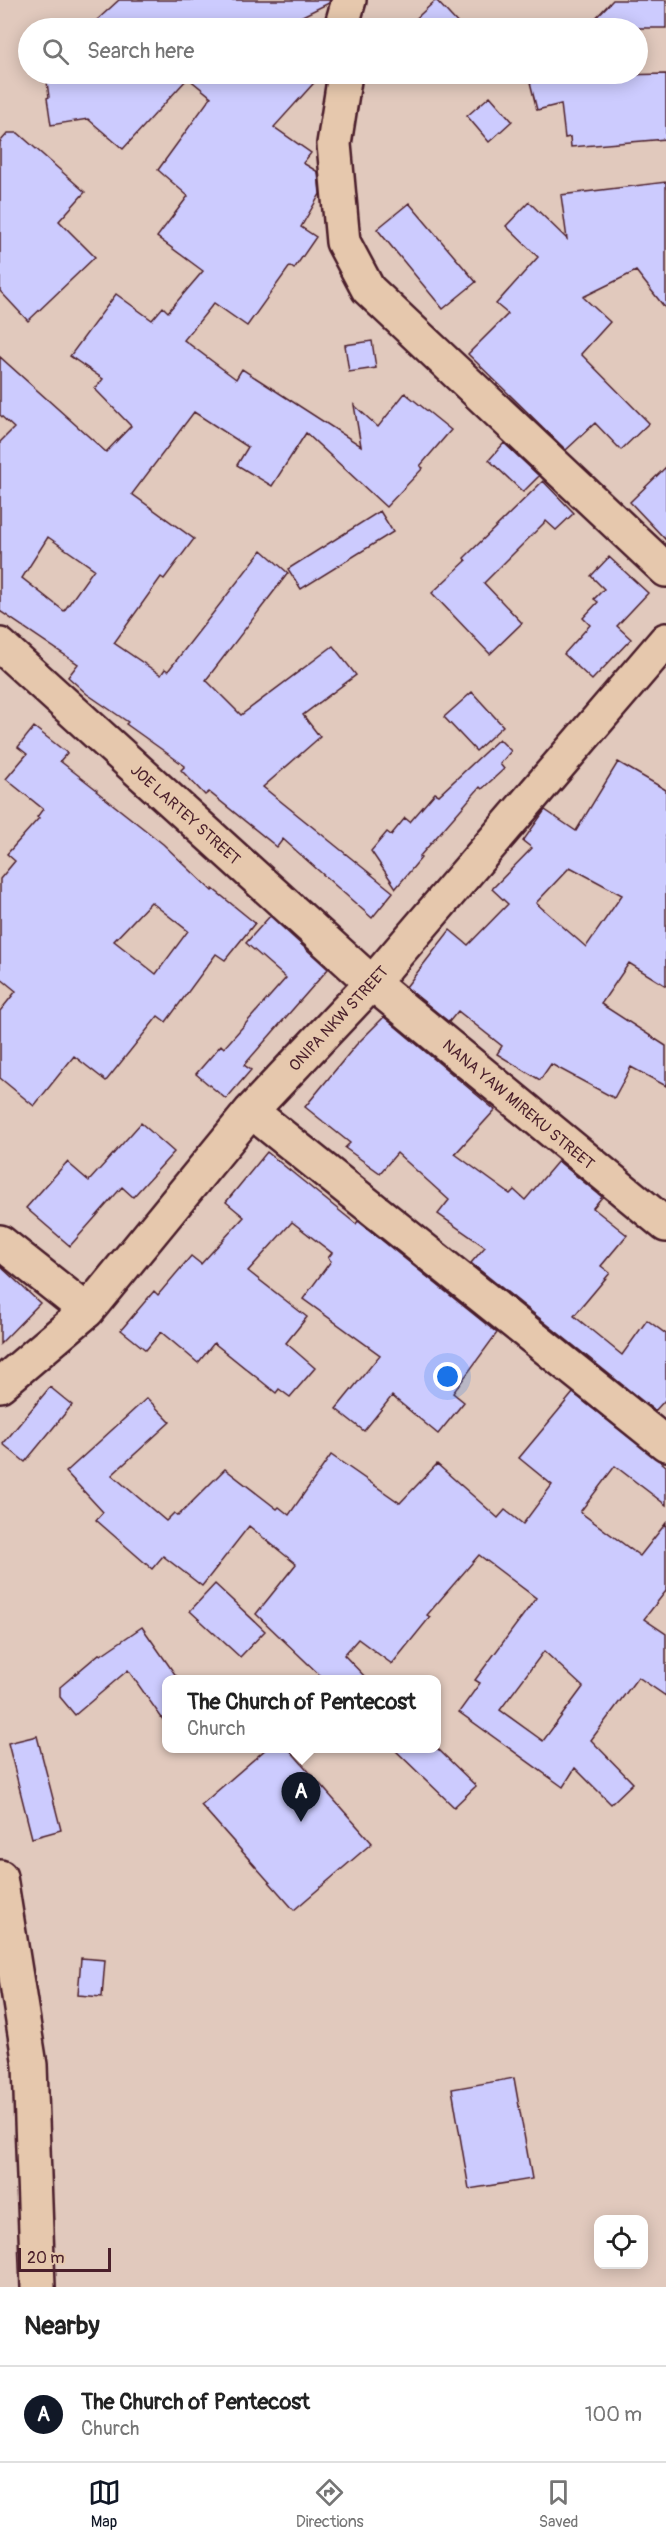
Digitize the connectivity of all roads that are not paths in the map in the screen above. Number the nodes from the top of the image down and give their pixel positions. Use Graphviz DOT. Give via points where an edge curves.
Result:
graph roads {
  1 [pos="349,0"];
  2 [pos="344,18"];
  3 [pos="343,84"];
  4 [pos="666,570"];
  5 [pos="666,640"];
  6 [pos="0,645"];
  7 [pos="372,983"];
  8 [pos="251,1111"];
  9 [pos="666,1225"];
  10 [pos="0,1242"];
  11 [pos="87,1311"];
  12 [pos="0,1384"];
  13 [pos="666,1444"];
  14 [pos="0,1877"];
  15 [pos="38,2287"];
  1 -- 2 [label="street"];
  3 -- 4 [label="street" via="334,144 343,242 368,289"];
  5 -- 7 [label="street, ONIPA NKW STREET"];
  6 -- 7 [label="street, JOE LARTEY STREET"];
  7 -- 8 [label="street, ONIPA NKW STREET"];
  7 -- 9 [label="street, NANA YAW MIREKU STREET"];
  8 -- 11 [label="street, ONIPA NKW STREET"];
  8 -- 13 [label="street"];
  10 -- 11 [label="street"];
  11 -- 12 [label="street, ONIPA NKW STREET"];
  14 -- 15 [label="street" via="30,2066"];
}
